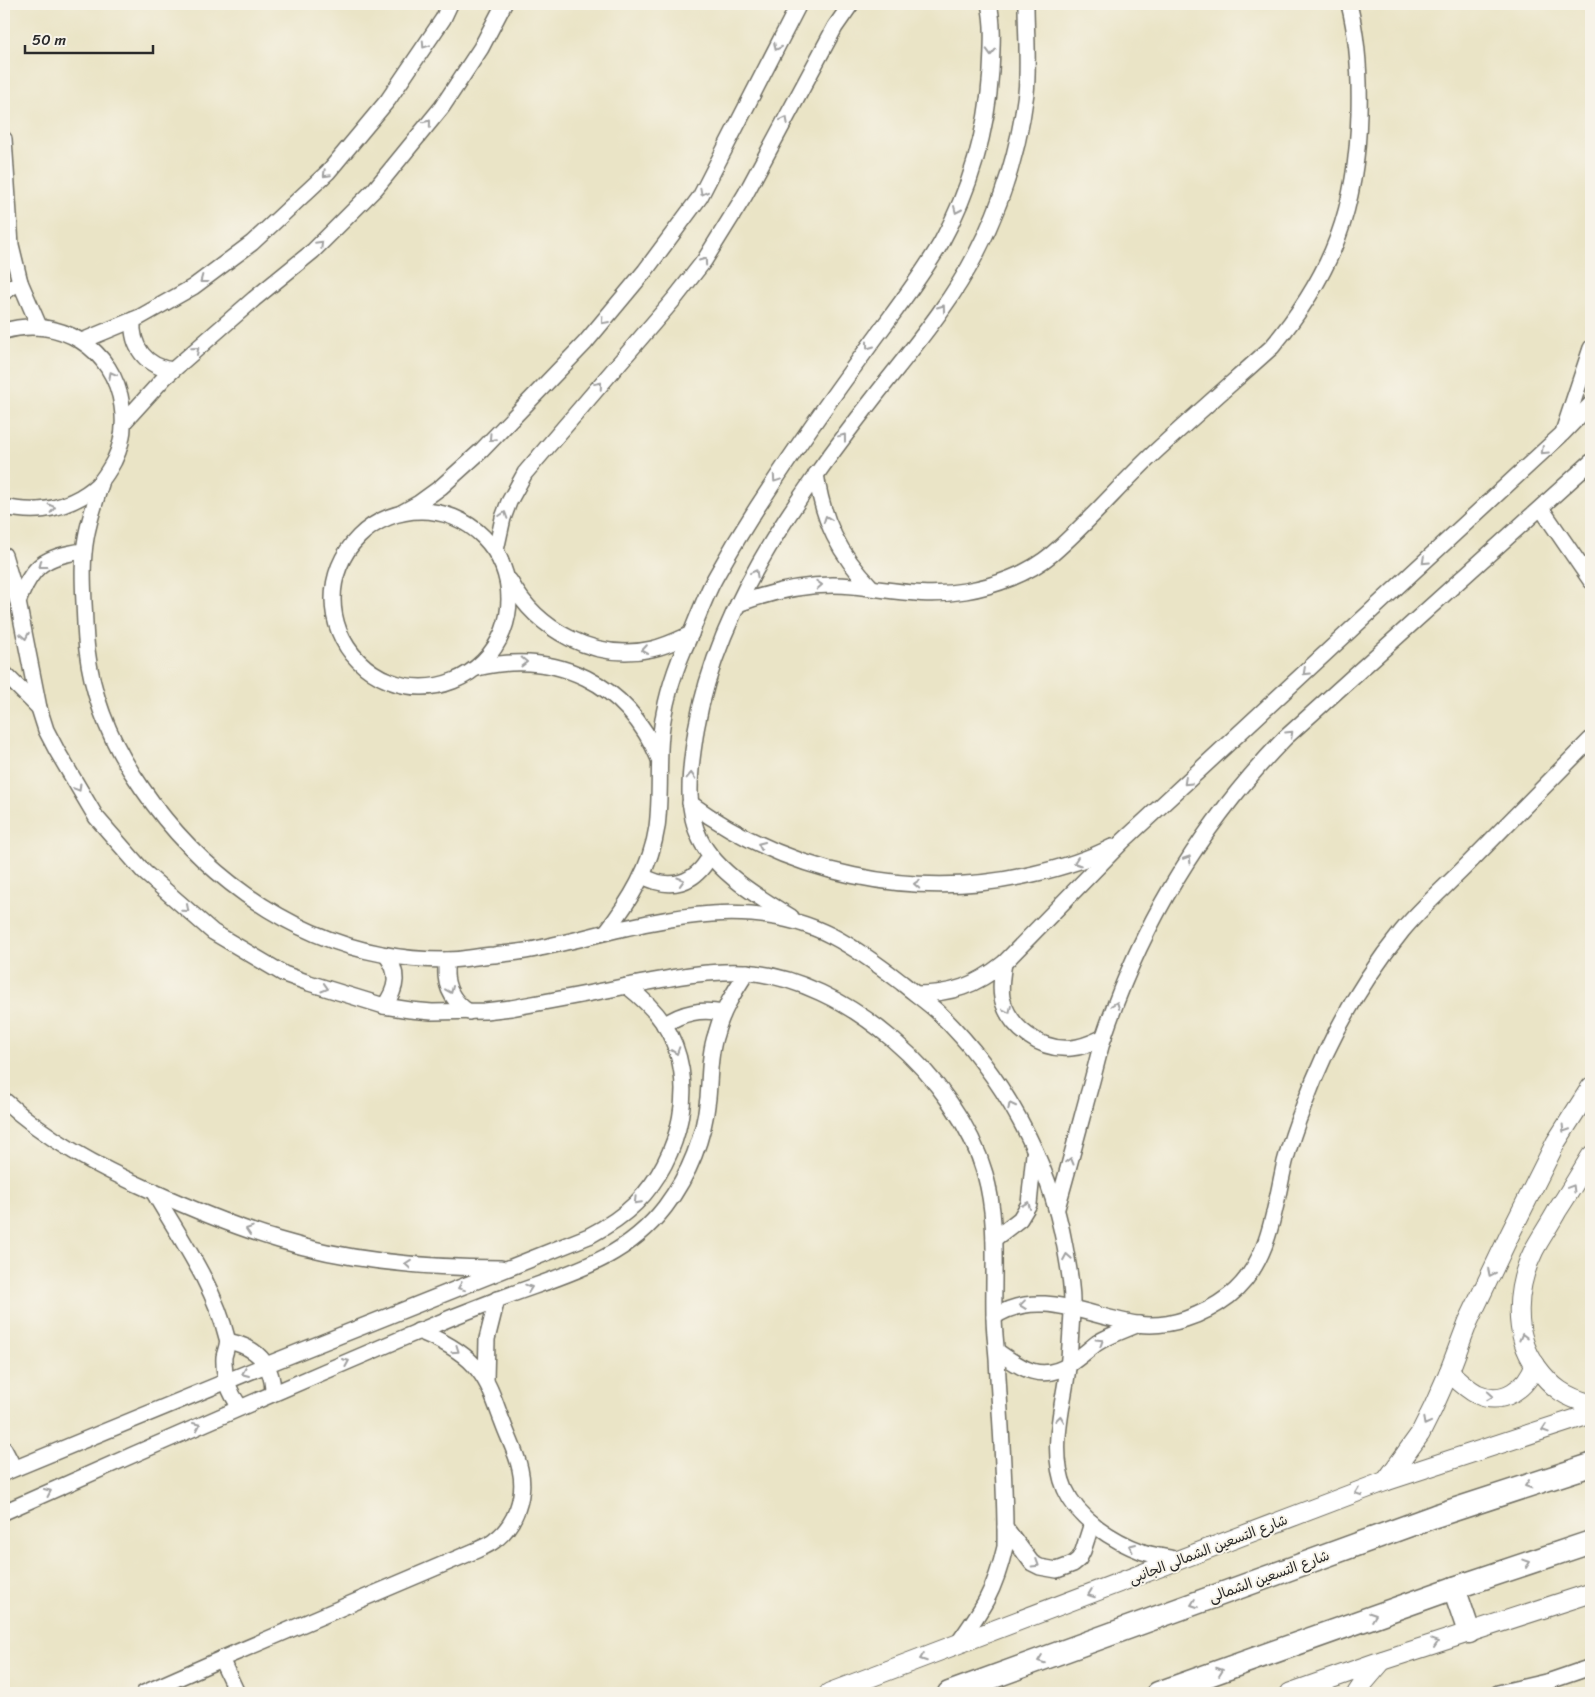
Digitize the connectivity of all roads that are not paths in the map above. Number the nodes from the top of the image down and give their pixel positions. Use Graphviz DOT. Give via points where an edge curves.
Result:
graph roads {
  1 [pos="450,4"];
  2 [pos="504,4"];
  3 [pos="799,4"];
  4 [pos="851,4"];
  5 [pos="990,4"];
  6 [pos="1026,4"];
  7 [pos="1349,4"];
  8 [pos="4,139"];
  9 [pos="20,282"];
  10 [pos="4,292"];
  11 [pos="133,320"];
  12 [pos="39,326"];
  13 [pos="4,330"];
  14 [pos="82,341"];
  15 [pos="1591,348"];
  16 [pos="173,370"];
  17 [pos="1591,404"];
  18 [pos="125,421"];
  19 [pos="1562,434"];
  20 [pos="1591,462"];
  21 [pos="816,474"];
  22 [pos="100,484"];
  23 [pos="4,507"];
  24 [pos="1541,508"];
  25 [pos="401,513"];
  26 [pos="84,551"];
  27 [pos="4,555"];
  28 [pos="503,568"];
  29 [pos="1591,581"];
  30 [pos="872,588"];
  31 [pos="18,602"];
  32 [pos="738,604"];
  33 [pos="691,634"];
  34 [pos="476,668"];
  35 [pos="4,673"];
  36 [pos="39,708"];
  37 [pos="1591,740"];
  38 [pos="660,763"];
  39 [pos="690,803"];
  40 [pos="1122,842"];
  41 [pos="710,856"];
  42 [pos="643,876"];
  43 [pos="800,922"];
  44 [pos="606,932"];
  45 [pos="386,955"];
  46 [pos="447,960"];
  47 [pos="1004,963"];
  48 [pos="747,972"];
  49 [pos="626,986"];
  50 [pos="916,994"];
  51 [pos="384,1006"];
  52 [pos="470,1012"];
  53 [pos="724,1012"];
  54 [pos="664,1025"];
  55 [pos="1104,1037"];
  56 [pos="1591,1087"];
  57 [pos="4,1100"];
  58 [pos="1034,1150"];
  59 [pos="1591,1156"];
  60 [pos="153,1191"];
  61 [pos="1057,1208"];
  62 [pos="994,1239"];
  63 [pos="509,1268"];
  64 [pos="498,1299"];
  65 [pos="1072,1308"];
  66 [pos="994,1317"];
  67 [pos="1139,1324"];
  68 [pos="418,1332"];
  69 [pos="228,1341"];
  70 [pos="996,1351"];
  71 [pos="1535,1364"];
  72 [pos="266,1365"];
  73 [pos="1068,1366"];
  74 [pos="1449,1372"];
  75 [pos="486,1380"];
  76 [pos="227,1381"];
  77 [pos="273,1393"];
  78 [pos="1591,1404"];
  79 [pos="240,1407"];
  80 [pos="1591,1414"];
  81 [pos="4,1449"];
  82 [pos="1591,1465"];
  83 [pos="9,1471"];
  84 [pos="1386,1481"];
  85 [pos="4,1512"];
  86 [pos="1092,1523"];
  87 [pos="1006,1527"];
  88 [pos="1591,1542"];
  89 [pos="1179,1560"];
  90 [pos="1454,1588"];
  91 [pos="1591,1593"];
  92 [pos="1469,1632"];
  93 [pos="956,1646"];
  94 [pos="221,1659"];
  95 [pos="1384,1660"];
  96 [pos="1591,1667"];
  97 [pos="144,1693"];
  98 [pos="237,1693"];
  99 [pos="829,1693"];
  100 [pos="949,1693"];
  101 [pos="1158,1693"];
  102 [pos="1290,1693"];
  103 [pos="1357,1693"];
  104 [pos="1498,1693"];
  1 -- 11 [label="street, one-way" via="388,100 328,172 252,243 193,287"];
  16 -- 2 [label="street, one-way" via="313,251 375,189 442,107 481,48"];
  3 -- 25 [label="street, one-way" via="700,197 645,271 585,343 482,450 441,487"];
  28 -- 4 [label="street, one-way" via="496,550 503,518 525,473 704,261 745,195 835,27"];
  5 -- 33 [label="street, one-way" via="992,49 986,117 968,188 955,216 924,270 765,495 714,579"];
  21 -- 6 [label="street, one-way" via="950,298 991,223 1013,159 1026,91"];
  7 -- 30 [label="street" via="1360,88 1354,178 1344,222 1325,267 1301,309 1272,347 1154,454 1051,555 1035,565 993,584 948,594 912,594"];
  8 -- 9 [label="street" via="10,245"];
  9 -- 10 [label="street"];
  9 -- 12 [label="street"];
  11 -- 14 [label="street"];
  11 -- 16 [label="street" via="133,336 139,351 150,363"];
  12 -- 13 [label="street"];
  12 -- 14 [label="street" via="54,328"];
  18 -- 14 [label="street, one-way" via="120,390 106,362"];
  15 -- 19 [label="street"];
  16 -- 18 [label="street"];
  17 -- 19 [label="street"];
  18 -- 22 [label="street" via="118,454"];
  19 -- 40 [label="street, one-way"];
  20 -- 24 [label="street"];
  30 -- 21 [label="street, one-way" via="838,544 824,510"];
  32 -- 21 [label="street, one-way" via="765,554"];
  23 -- 22 [label="street, one-way" via="37,511 54,508 70,503"];
  22 -- 26 [label="street"];
  24 -- 29 [label="street"];
  55 -- 24 [label="street, one-way" via="1129,971 1160,907 1196,846 1238,789 1285,738"];
  25 -- 28 [label="street" via="428,511 460,520 477,530 491,545"];
  25 -- 34 [label="street" via="374,523 344,554 332,593 334,620 340,635 358,662 385,680 400,685 416,687 447,683"];
  26 -- 31 [label="street, one-way" via="62,554 41,564 26,581"];
  26 -- 45 [label="street" via="82,569 87,649 97,698 117,747 147,795 192,848 252,898 304,928"];
  27 -- 31 [label="street"];
  33 -- 28 [label="street, one-way" via="671,643 628,652 585,645 565,637 535,615 516,593"];
  28 -- 34 [label="street" via="509,591 505,626 498,642"];
  32 -- 30 [label="street, one-way" via="804,587"];
  31 -- 36 [label="street, one-way"];
  39 -- 32 [label="street, one-way" via="694,742 702,700 712,666"];
  33 -- 38 [label="street" via="680,658 666,708"];
  34 -- 38 [label="street, one-way" via="532,662 570,670 587,678 619,699 632,713"];
  35 -- 36 [label="street"];
  36 -- 51 [label="street, one-way" via="56,752 96,817 144,872 213,932 284,974"];
  37 -- 67 [label="street" via="1404,930 1369,976 1340,1026 1300,1114 1264,1248 1245,1280 1224,1300 1198,1314 1180,1320"];
  38 -- 42 [label="street" via="657,826"];
  40 -- 39 [label="street, one-way" via="1074,863 1022,877 970,884 890,882 838,872 787,857 738,834"];
  39 -- 41 [label="street" via="694,824"];
  40 -- 47 [label="street"];
  42 -- 41 [label="street, one-way" via="653,882 676,884 696,874"];
  41 -- 43 [label="street" via="753,892"];
  42 -- 44 [label="street"];
  43 -- 44 [label="street" via="757,914 718,912"];
  43 -- 50 [label="street" via="847,944"];
  44 -- 46 [label="street" via="534,950"];
  45 -- 46 [label="street"];
  45 -- 51 [label="street" via="395,969 396,984"];
  46 -- 52 [label="street, one-way" via="445,977 450,994"];
  47 -- 50 [label="street" via="963,988"];
  47 -- 55 [label="street, one-way" via="1003,999 1009,1016 1020,1030 1035,1040 1061,1048 1088,1045"];
  48 -- 49 [label="street" via="714,971"];
  48 -- 53 [label="street"];
  48 -- 62 [label="street" via="792,981 834,1000 885,1034 925,1071 955,1110 978,1152 990,1196"];
  49 -- 52 [label="street" via="511,1008"];
  49 -- 54 [label="street" via="654,1010"];
  58 -- 50 [label="street, one-way" via="990,1071 969,1044"];
  51 -- 52 [label="street" via="432,1012"];
  53 -- 54 [label="street" via="703,1010 683,1014"];
  64 -- 53 [label="street, one-way" via="571,1274 605,1258 636,1237 663,1210 684,1177 700,1139 714,1042"];
  54 -- 63 [label="street, one-way" via="679,1058 683,1095 676,1134 660,1171 636,1202 606,1227"];
  61 -- 55 [label="street, one-way"];
  56 -- 74 [label="street, one-way" via="1556,1142 1510,1234 1468,1322"];
  57 -- 60 [label="street" via="58,1142 104,1169"];
  58 -- 61 [label="street"];
  62 -- 58 [label="street, one-way" via="1020,1219 1029,1204"];
  71 -- 59 [label="street, one-way" via="1525,1349 1520,1329 1519,1309 1526,1269 1534,1250"];
  63 -- 60 [label="street, one-way" via="451,1268 337,1254 281,1241 226,1223"];
  60 -- 69 [label="street" via="196,1265"];
  65 -- 61 [label="street, one-way" via="1070,1277"];
  62 -- 66 [label="street"];
  63 -- 72 [label="street, one-way"];
  64 -- 68 [label="street"];
  64 -- 75 [label="street" via="491,1318"];
  65 -- 66 [label="street, one-way" via="1050,1304 1018,1305"];
  65 -- 67 [label="street"];
  65 -- 73 [label="street"];
  66 -- 70 [label="street"];
  73 -- 67 [label="street, one-way" via="1104,1339"];
  68 -- 75 [label="street, one-way" via="456,1350"];
  77 -- 68 [label="street, one-way"];
  69 -- 72 [label="street" via="250,1348"];
  69 -- 76 [label="street" via="224,1365"];
  70 -- 73 [label="street" via="1032,1372 1052,1373"];
  70 -- 87 [label="street"];
  74 -- 71 [label="street, one-way" via="1479,1395 1497,1397 1522,1387"];
  71 -- 78 [label="street" via="1549,1384 1568,1396"];
  72 -- 76 [label="street, one-way"];
  72 -- 77 [label="street" via="272,1378"];
  86 -- 73 [label="street, one-way" via="1070,1499 1059,1467 1060,1413"];
  74 -- 84 [label="street, one-way" via="1420,1434"];
  75 -- 94 [label="street" via="520,1469 522,1489 518,1508 509,1526 477,1550"];
  76 -- 79 [label="street"];
  76 -- 83 [label="street"];
  77 -- 79 [label="street"];
  85 -- 79 [label="street, one-way"];
  80 -- 84 [label="street, شارع التسعين الشمالى الجانبى, one-way"];
  81 -- 83 [label="street"];
  82 -- 100 [label="main road, شارع التسعين الشمالى, one-way" via="1435,1516"];
  84 -- 89 [label="street, شارع التسعين الشمالى الجانبى, one-way"];
  87 -- 86 [label="street, one-way" via="1032,1563 1040,1568 1057,1570 1079,1558"];
  89 -- 86 [label="street, one-way" via="1143,1552"];
  87 -- 93 [label="street" via="1005,1547 996,1581 979,1614"];
  90 -- 88 [label="main road, one-way"];
  89 -- 93 [label="street, شارع التسعين الشمالى الجانبى, one-way"];
  90 -- 92 [label="main road"];
  101 -- 90 [label="main road, one-way"];
  91 -- 92 [label="street"];
  95 -- 92 [label="street, one-way"];
  93 -- 99 [label="street, شارع التسعين الشمالى الجانبى, one-way"];
  94 -- 97 [label="street"];
  94 -- 98 [label="street"];
  95 -- 102 [label="street"];
  95 -- 103 [label="street"];
  96 -- 104 [label="street"];
}
